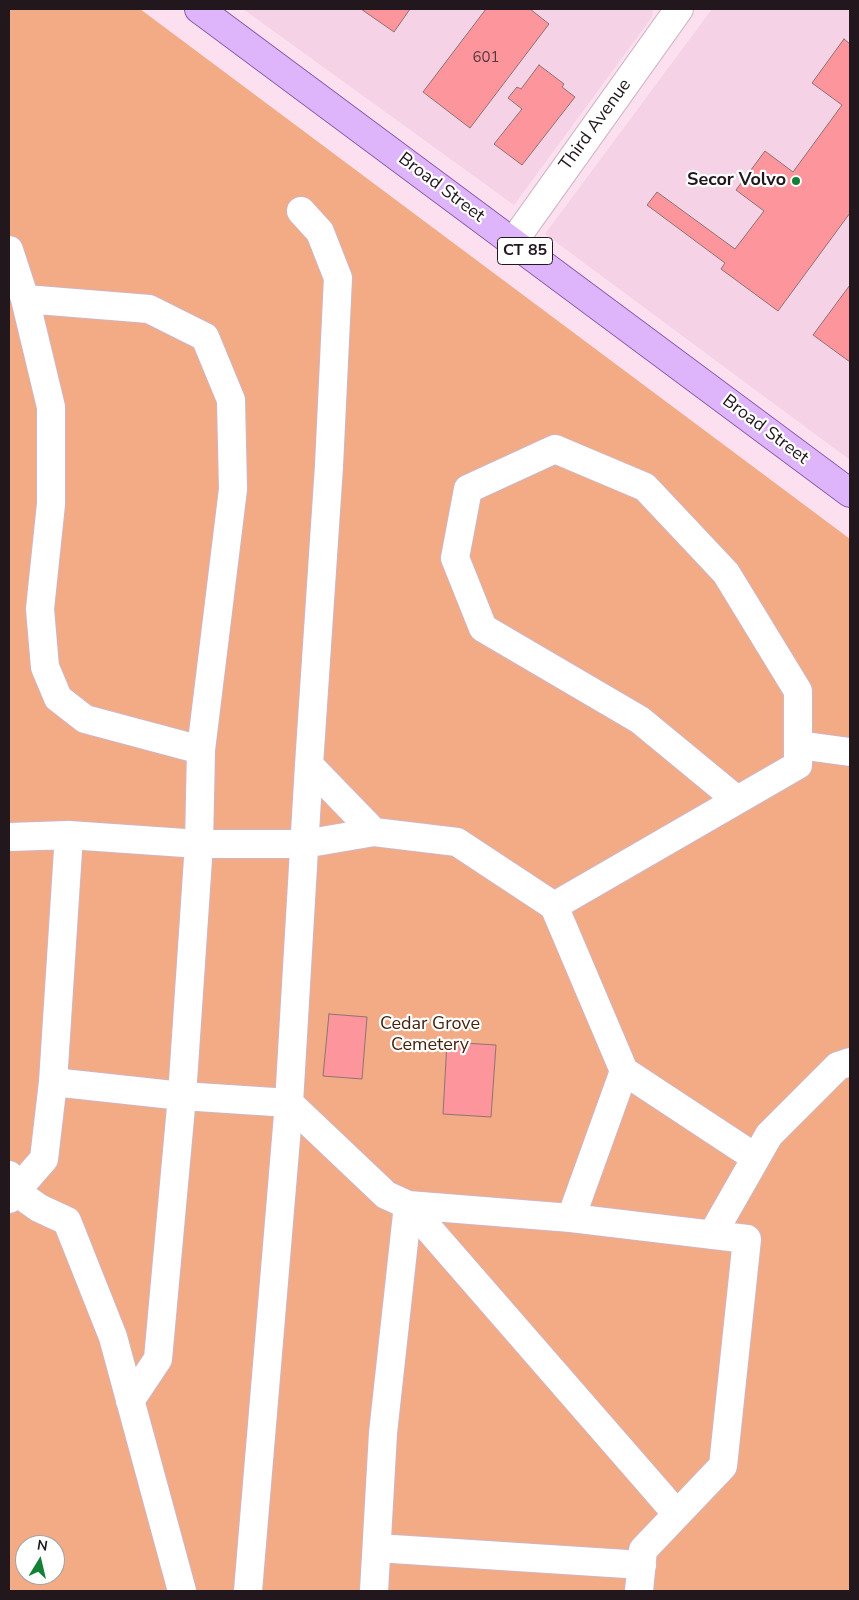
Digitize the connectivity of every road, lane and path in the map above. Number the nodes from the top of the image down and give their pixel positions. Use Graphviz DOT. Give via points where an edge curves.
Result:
graph roads {
  1 [pos="199,9"];
  2 [pos="680,9"];
  3 [pos="301,211"];
  4 [pos="513,242"];
  5 [pos="9,250"];
  6 [pos="24,299"];
  7 [pos="850,493"];
  8 [pos="798,745"];
  9 [pos="201,750"];
  10 [pos="850,752"];
  11 [pos="309,765"];
  12 [pos="737,800"];
  13 [pos="374,832"];
  14 [pos="69,835"];
  15 [pos="9,837"];
  16 [pos="199,844"];
  17 [pos="304,844"];
  18 [pos="554,906"];
  19 [pos="850,1062"];
  20 [pos="624,1071"];
  21 [pos="53,1082"];
  22 [pos="182,1096"];
  23 [pos="289,1103"];
  24 [pos="756,1158"];
  25 [pos="10,1188"];
  26 [pos="408,1205"];
  27 [pos="571,1218"];
  28 [pos="712,1235"];
  29 [pos="130,1401"];
  30 [pos="677,1514"];
  31 [pos="377,1548"];
  32 [pos="642,1565"];
  33 [pos="182,1591"];
  34 [pos="248,1591"];
  35 [pos="374,1591"];
  36 [pos="639,1591"];
  1 -- 4 [label="main road, Broad Street / CT 85"];
  2 -- 4 [label="street, Third Avenue"];
  3 -- 11 [label="street" via="320,232 338,278 330,466"];
  4 -- 7 [label="main road, Broad Street / CT 85"];
  5 -- 6 [label="street"];
  6 -- 9 [label="street" via="51,407 51,504 40,609 45,667 58,698 85,719"];
  6 -- 9 [label="street" via="149,309 205,337 231,400 233,489"];
  8 -- 10 [label="street"];
  8 -- 12 [label="street" via="798,765"];
  8 -- 12 [label="street" via="798,691 726,573 645,487 555,449 468,489 455,558 483,628 640,720"];
  9 -- 16 [label="street"];
  11 -- 13 [label="street"];
  11 -- 17 [label="street"];
  12 -- 18 [label="street"];
  13 -- 17 [label="street"];
  13 -- 18 [label="street" via="457,842"];
  14 -- 15 [label="street"];
  14 -- 16 [label="street"];
  14 -- 21 [label="street"];
  16 -- 17 [label="street"];
  16 -- 22 [label="street"];
  17 -- 23 [label="street"];
  18 -- 20 [label="street"];
  19 -- 24 [label="street" via="838,1066 769,1135"];
  20 -- 24 [label="street"];
  20 -- 27 [label="street"];
  21 -- 22 [label="street"];
  21 -- 25 [label="street" via="44,1159"];
  22 -- 23 [label="street"];
  22 -- 29 [label="street" via="158,1359"];
  23 -- 26 [label="street" via="386,1195"];
  23 -- 34 [label="street"];
  24 -- 28 [label="street"];
  25 -- 29 [label="street" via="39,1208 67,1221 113,1336"];
  26 -- 27 [label="street"];
  26 -- 30 [label="street"];
  26 -- 31 [label="street" via="384,1433"];
  27 -- 28 [label="street"];
  28 -- 30 [label="street" via="746,1239 723,1466"];
  29 -- 33 [label="street"];
  30 -- 32 [label="street" via="643,1550"];
  31 -- 32 [label="street"];
  31 -- 35 [label="street"];
  32 -- 36 [label="street"];
}
